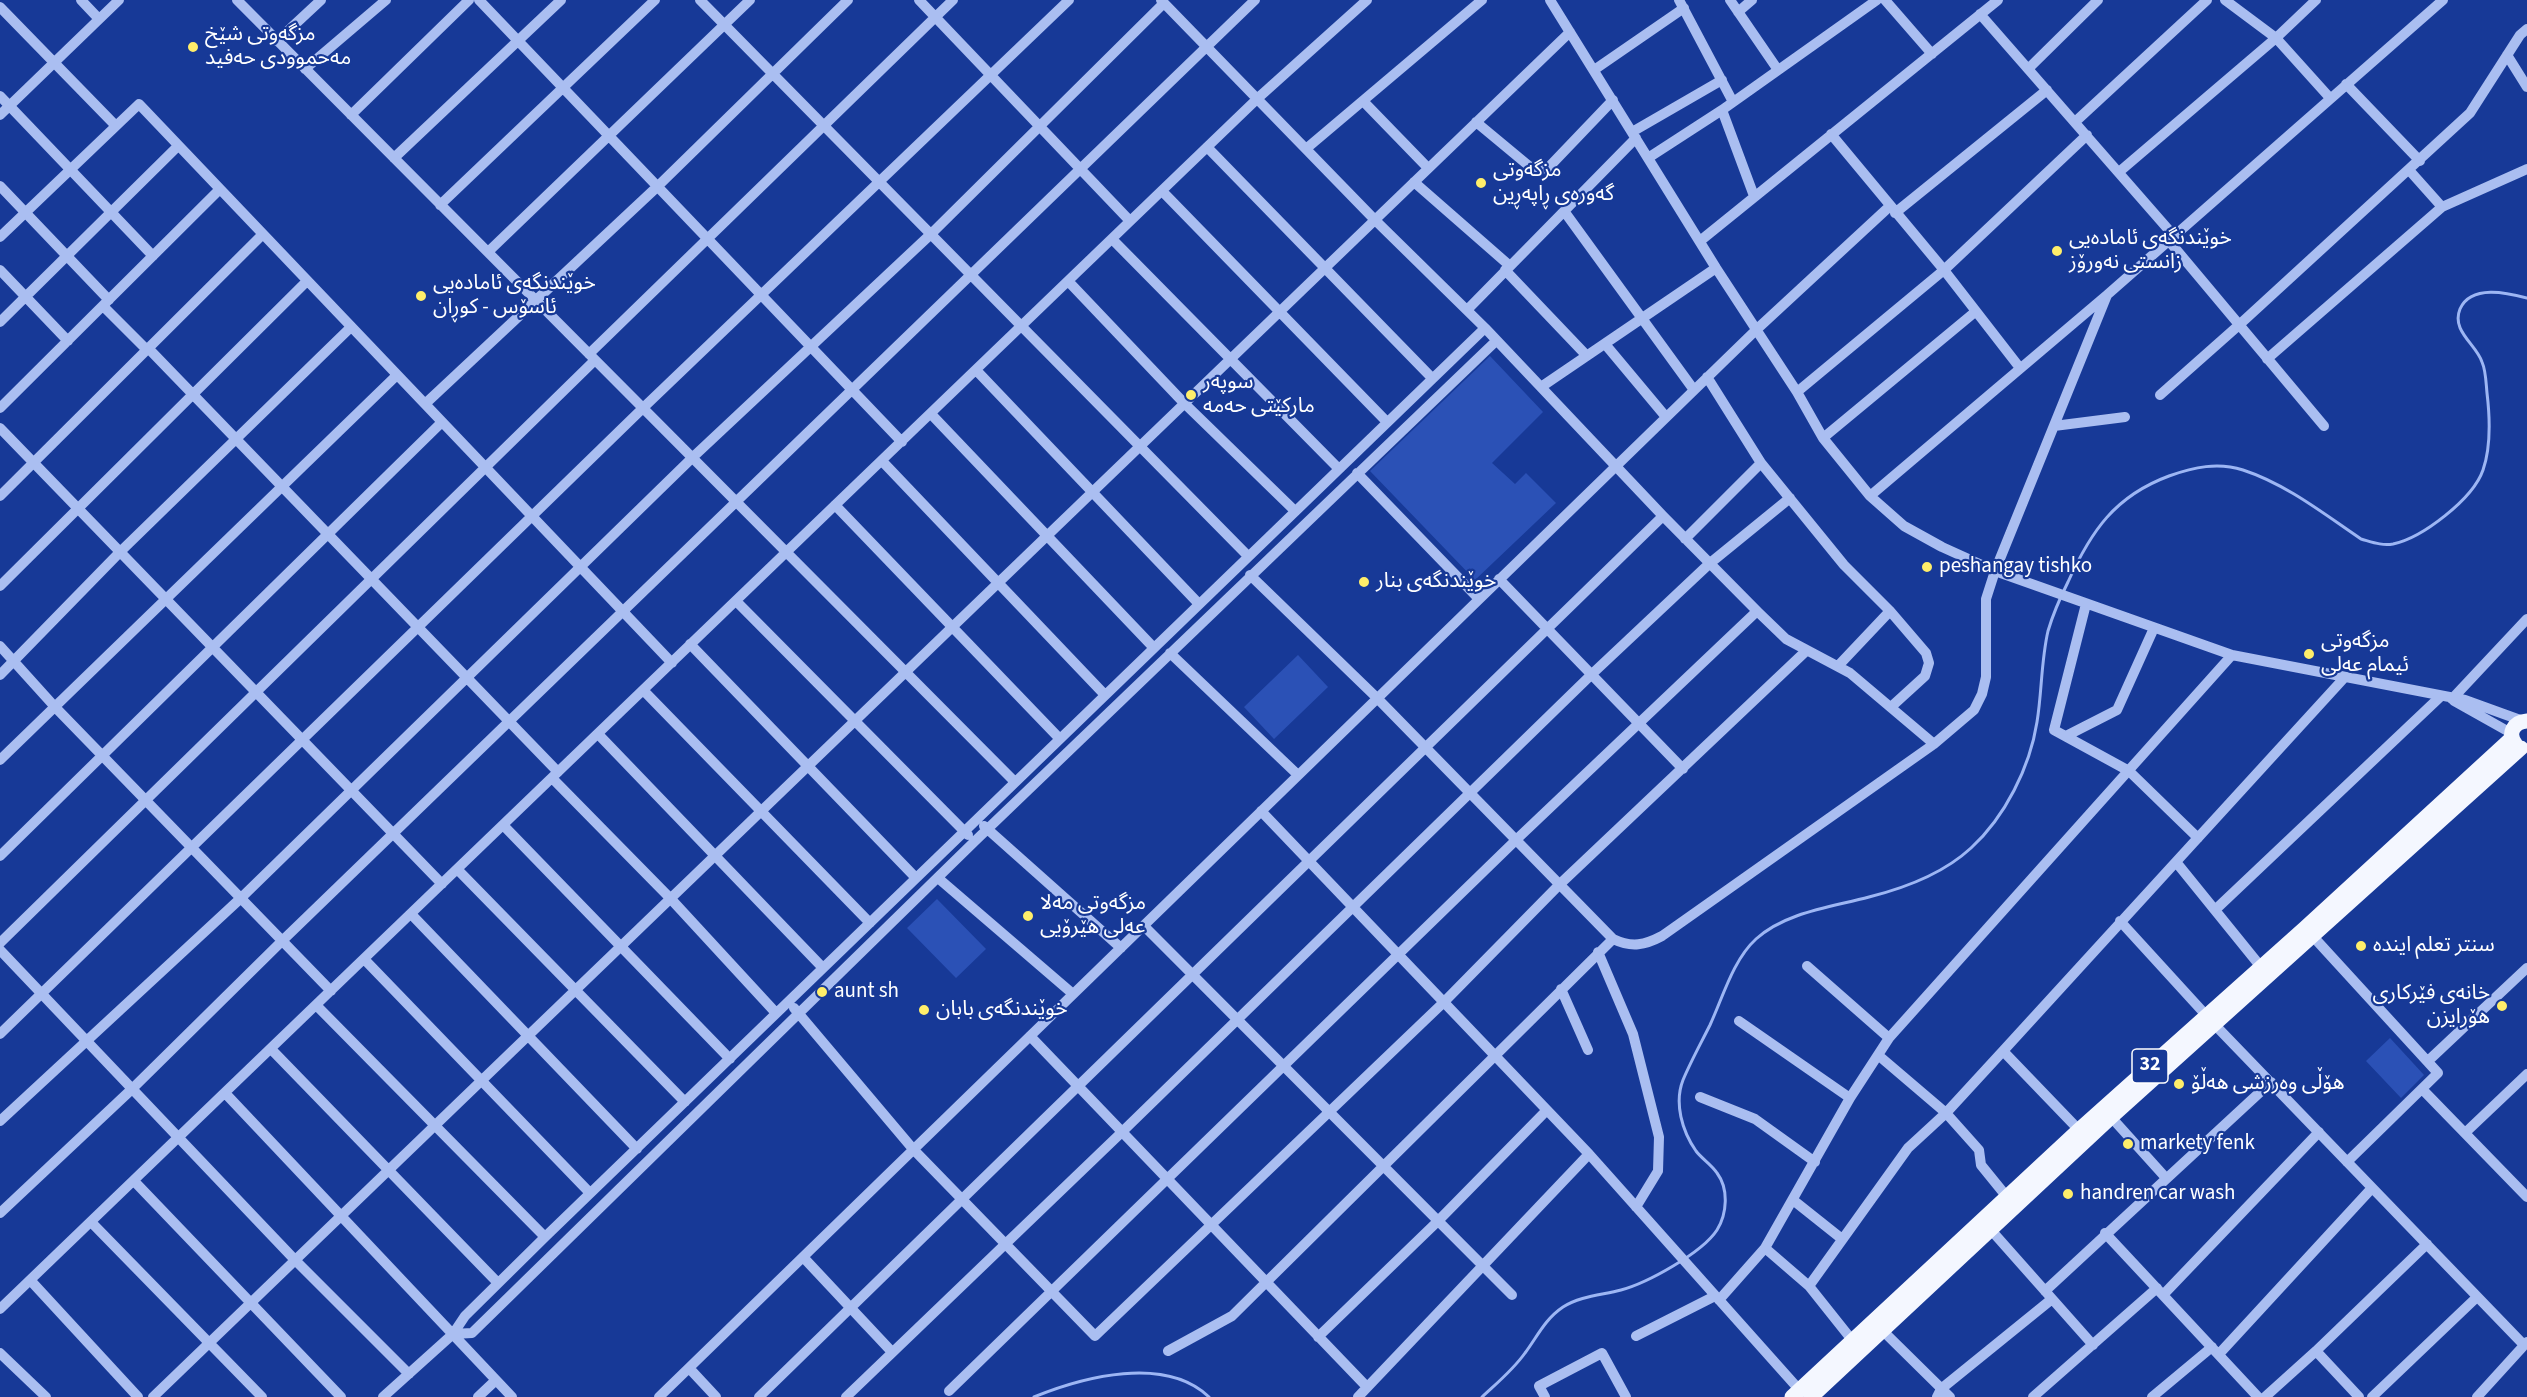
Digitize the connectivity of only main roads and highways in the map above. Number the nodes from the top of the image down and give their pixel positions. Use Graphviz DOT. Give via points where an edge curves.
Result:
graph roads {
  1 [pos="2525,721"];
  2 [pos="2518,742"];
  3 [pos="2309,933"];
  4 [pos="2211,1020"];
  5 [pos="1802,1395"];
  1 -- 2 [label="main road, 32" via="2515,725"];
  2 -- 3 [label="main road, 32"];
  3 -- 4 [label="main road, 32"];
  3 -- 4 [label="main road, 32" via="2261,967"];
  4 -- 5 [label="main road, 32" via="1882,1330"];
  4 -- 5 [label="main road, 32" via="2079,1130 1852,1340"];
}
